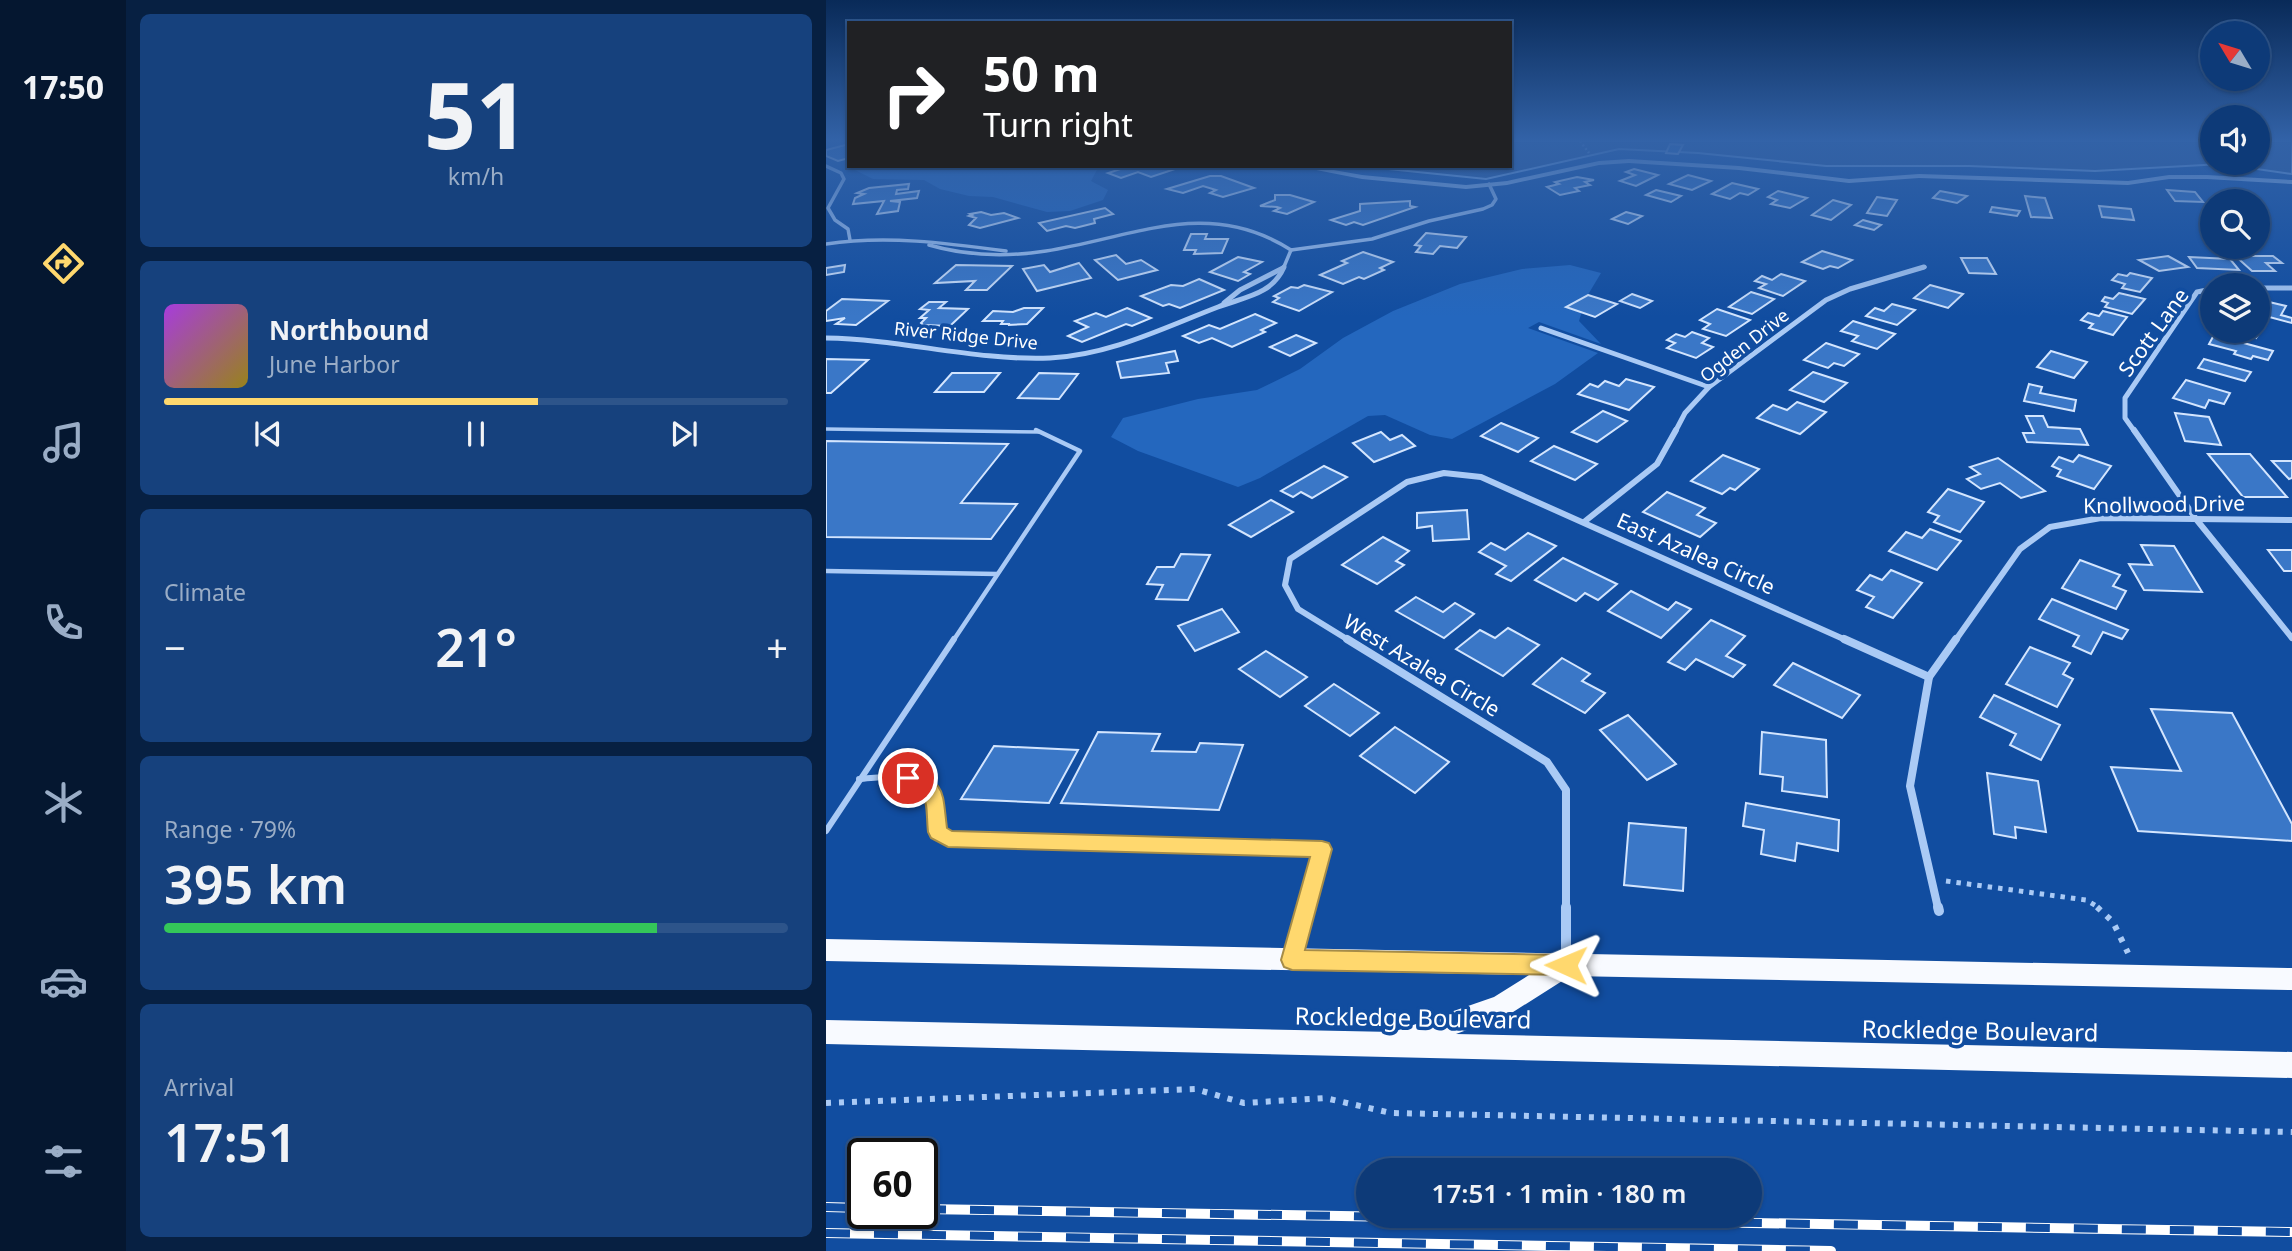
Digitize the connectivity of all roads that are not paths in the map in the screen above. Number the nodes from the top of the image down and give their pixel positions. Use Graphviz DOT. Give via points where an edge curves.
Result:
graph roads {
  1 [pos="833,199"];
  2 [pos="1496,199"];
  3 [pos="850,240"];
  4 [pos="826,244"];
  5 [pos="1291,250"];
  6 [pos="1925,267"];
  7 [pos="1283,268"];
  8 [pos="2270,288"];
  9 [pos="2292,288"];
  10 [pos="2200,291"];
  11 [pos="1221,306"];
  12 [pos="1541,328"];
  13 [pos="826,338"];
  14 [pos="1709,387"];
  15 [pos="826,429"];
  16 [pos="1444,473"];
  17 [pos="2196,519"];
  18 [pos="2292,520"];
  19 [pos="1584,522"];
  20 [pos="826,571"];
  21 [pos="998,574"];
  22 [pos="2292,638"];
  23 [pos="1929,677"];
  24 [pos="859,779"];
  25 [pos="826,831"];
  26 [pos="1939,911"];
  27 [pos="826,950"];
  28 [pos="1292,960"];
  29 [pos="1566,965"];
  30 [pos="2292,979"];
  31 [pos="826,1032"];
  32 [pos="1392,1044"];
  33 [pos="2292,1065"];
  1 -- 3 [label="street" via="828,208 848,229"];
  2 -- 5 [label="street" via="1483,209 1372,239"];
  3 -- 4 [label="street"];
  3 -- 5 [label="street" via="1014,253 1061,249 1186,224 1245,227"];
  5 -- 7 [label="street, River Ridge Drive"];
  6 -- 14 [label="street, Ogden Drive" via="1826,300"];
  7 -- 11 [label="street, River Ridge Drive" via="1240,290"];
  7 -- 11 [label="street, River Ridge Drive" via="1275,283"];
  8 -- 9 [label="street"];
  10 -- 17 [label="street, Scott Lane" via="2125,398 2125,418"];
  11 -- 13 [label="street, River Ridge Drive" via="1130,343 1073,355 1027,358 858,337"];
  12 -- 14 [label="street"];
  14 -- 19 [label="street, Ogden Drive" via="1685,413 1657,464"];
  15 -- 21 [label="lane" via="1036,430 1080,451"];
  16 -- 19 [label="street, East Azalea Circle" via="1481,477"];
  16 -- 29 [label="street, West Azalea Circle" via="1407,482 1290,559 1285,585 1298,609 1547,762 1566,790"];
  17 -- 18 [label="street, Knollwood Drive"];
  17 -- 22 [label="street, Scott Lane"];
  17 -- 23 [label="street, Knollwood Drive" via="2101,518 2050,527 2020,548"];
  19 -- 23 [label="street, East Azalea Circle"];
  20 -- 21 [label="lane"];
  21 -- 24 [label="lane"];
  23 -- 26 [label="street, Knollwood Drive" via="1910,786"];
  24 -- 25 [label="lane"];
  24 -- 28 [label="lane" via="908,778 926,784 933,792 938,832 948,839 1322,849"];
  27 -- 28 [label="main road"];
  28 -- 29 [label="main road"];
  29 -- 30 [label="main road"];
  29 -- 32 [label="main road" via="1501,1006"];
  31 -- 32 [label="main road, Rockledge Boulevard"];
  32 -- 33 [label="main road, Rockledge Boulevard"];
}
